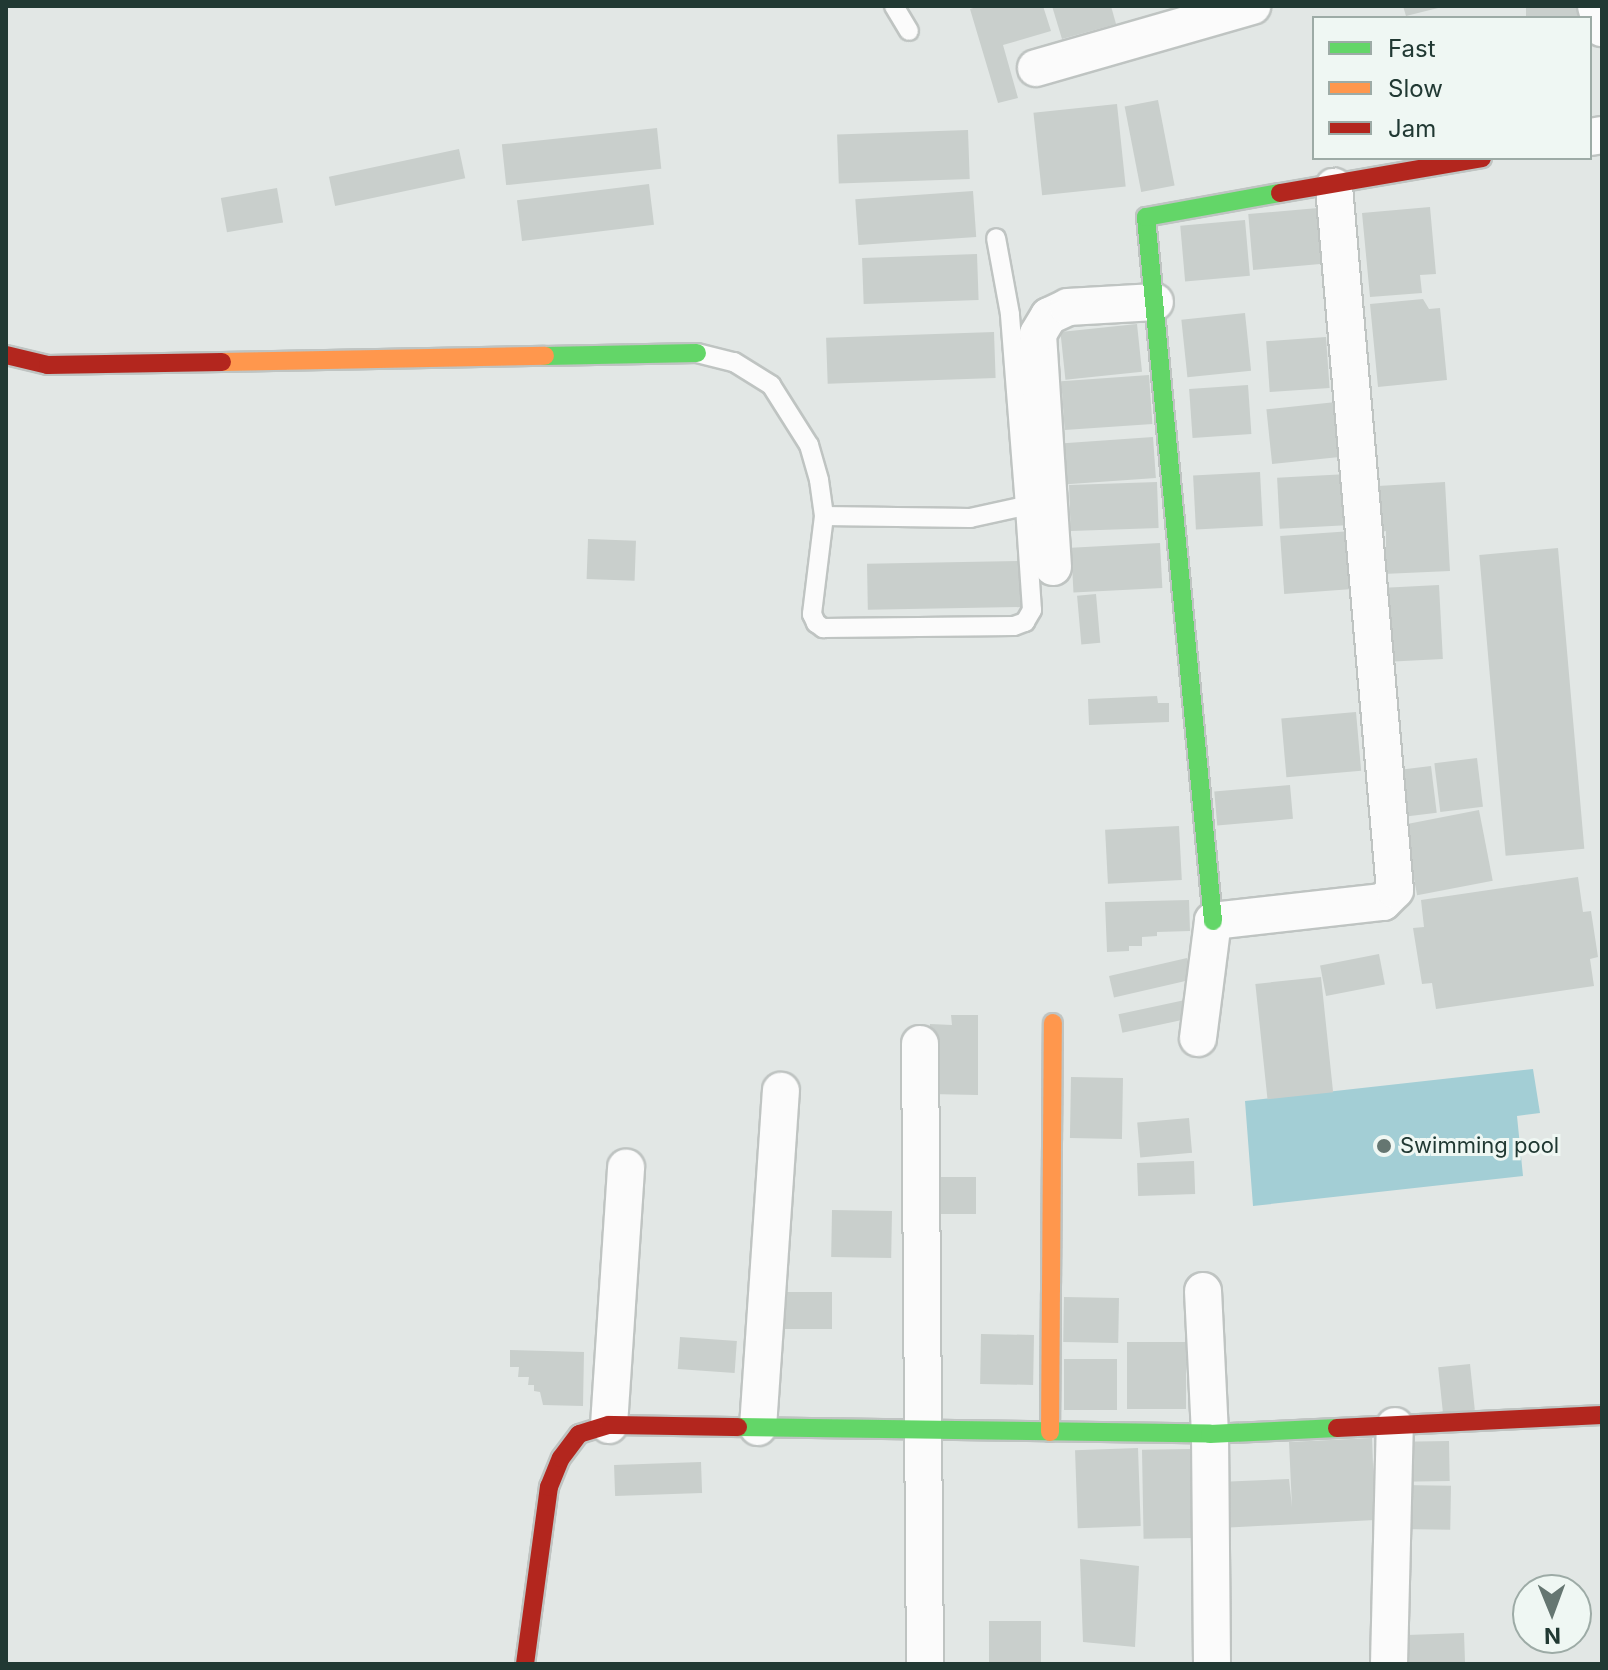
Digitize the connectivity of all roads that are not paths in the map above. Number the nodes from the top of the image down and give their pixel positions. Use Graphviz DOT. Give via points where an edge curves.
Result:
graph roads {
  1 [pos="894,6"];
  2 [pos="1252,6"];
  3 [pos="1596,6"];
  4 [pos="1602,28"];
  5 [pos="909,31"];
  6 [pos="1036,68"];
  7 [pos="1472,160"];
  8 [pos="1334,187"];
  9 [pos="996,238"];
  10 [pos="1155,302"];
  11 [pos="697,353"];
  12 [pos="6,355"];
  13 [pos="1025,506"];
  14 [pos="824,516"];
  15 [pos="1053,567"];
  16 [pos="1213,921"];
  17 [pos="1053,1023"];
  18 [pos="1198,1038"];
  19 [pos="920,1044"];
  20 [pos="781,1091"];
  21 [pos="626,1168"];
  22 [pos="1203,1291"];
  23 [pos="1602,1415"];
  24 [pos="609,1425"];
  25 [pos="1395,1426"];
  26 [pos="758,1427"];
  27 [pos="921,1430"];
  28 [pos="1050,1432"];
  29 [pos="1210,1434"];
  30 [pos="525,1664"];
  31 [pos="925,1664"];
  32 [pos="1212,1664"];
  33 [pos="1389,1664"];
  1 -- 5 [label="lane"];
  2 -- 6 [label="street"];
  3 -- 4 [label="street"];
  7 -- 8 [label="street"];
  8 -- 10 [label="street" via="1146,217"];
  8 -- 16 [label="street" via="1395,890 1383,902"];
  9 -- 13 [label="lane" via="1010,314"];
  10 -- 15 [label="street" via="1068,307 1049,316 1038,334"];
  10 -- 16 [label="street"];
  11 -- 12 [label="street" via="48,365"];
  11 -- 14 [label="lane" via="734,362 771,385 809,445"];
  13 -- 14 [label="lane" via="970,518"];
  13 -- 14 [label="lane" via="1032,610 1025,622 1014,626 823,628 812,614"];
  16 -- 18 [label="street"];
  17 -- 28 [label="street"];
  19 -- 27 [label="street"];
  20 -- 26 [label="street"];
  21 -- 24 [label="street"];
  22 -- 29 [label="street"];
  23 -- 25 [label="street"];
  24 -- 26 [label="street"];
  24 -- 30 [label="street" via="579,1434 549,1487"];
  25 -- 29 [label="street"];
  25 -- 33 [label="street"];
  26 -- 27 [label="street"];
  27 -- 28 [label="street"];
  27 -- 31 [label="street"];
  28 -- 29 [label="street"];
  29 -- 32 [label="street"];
}
